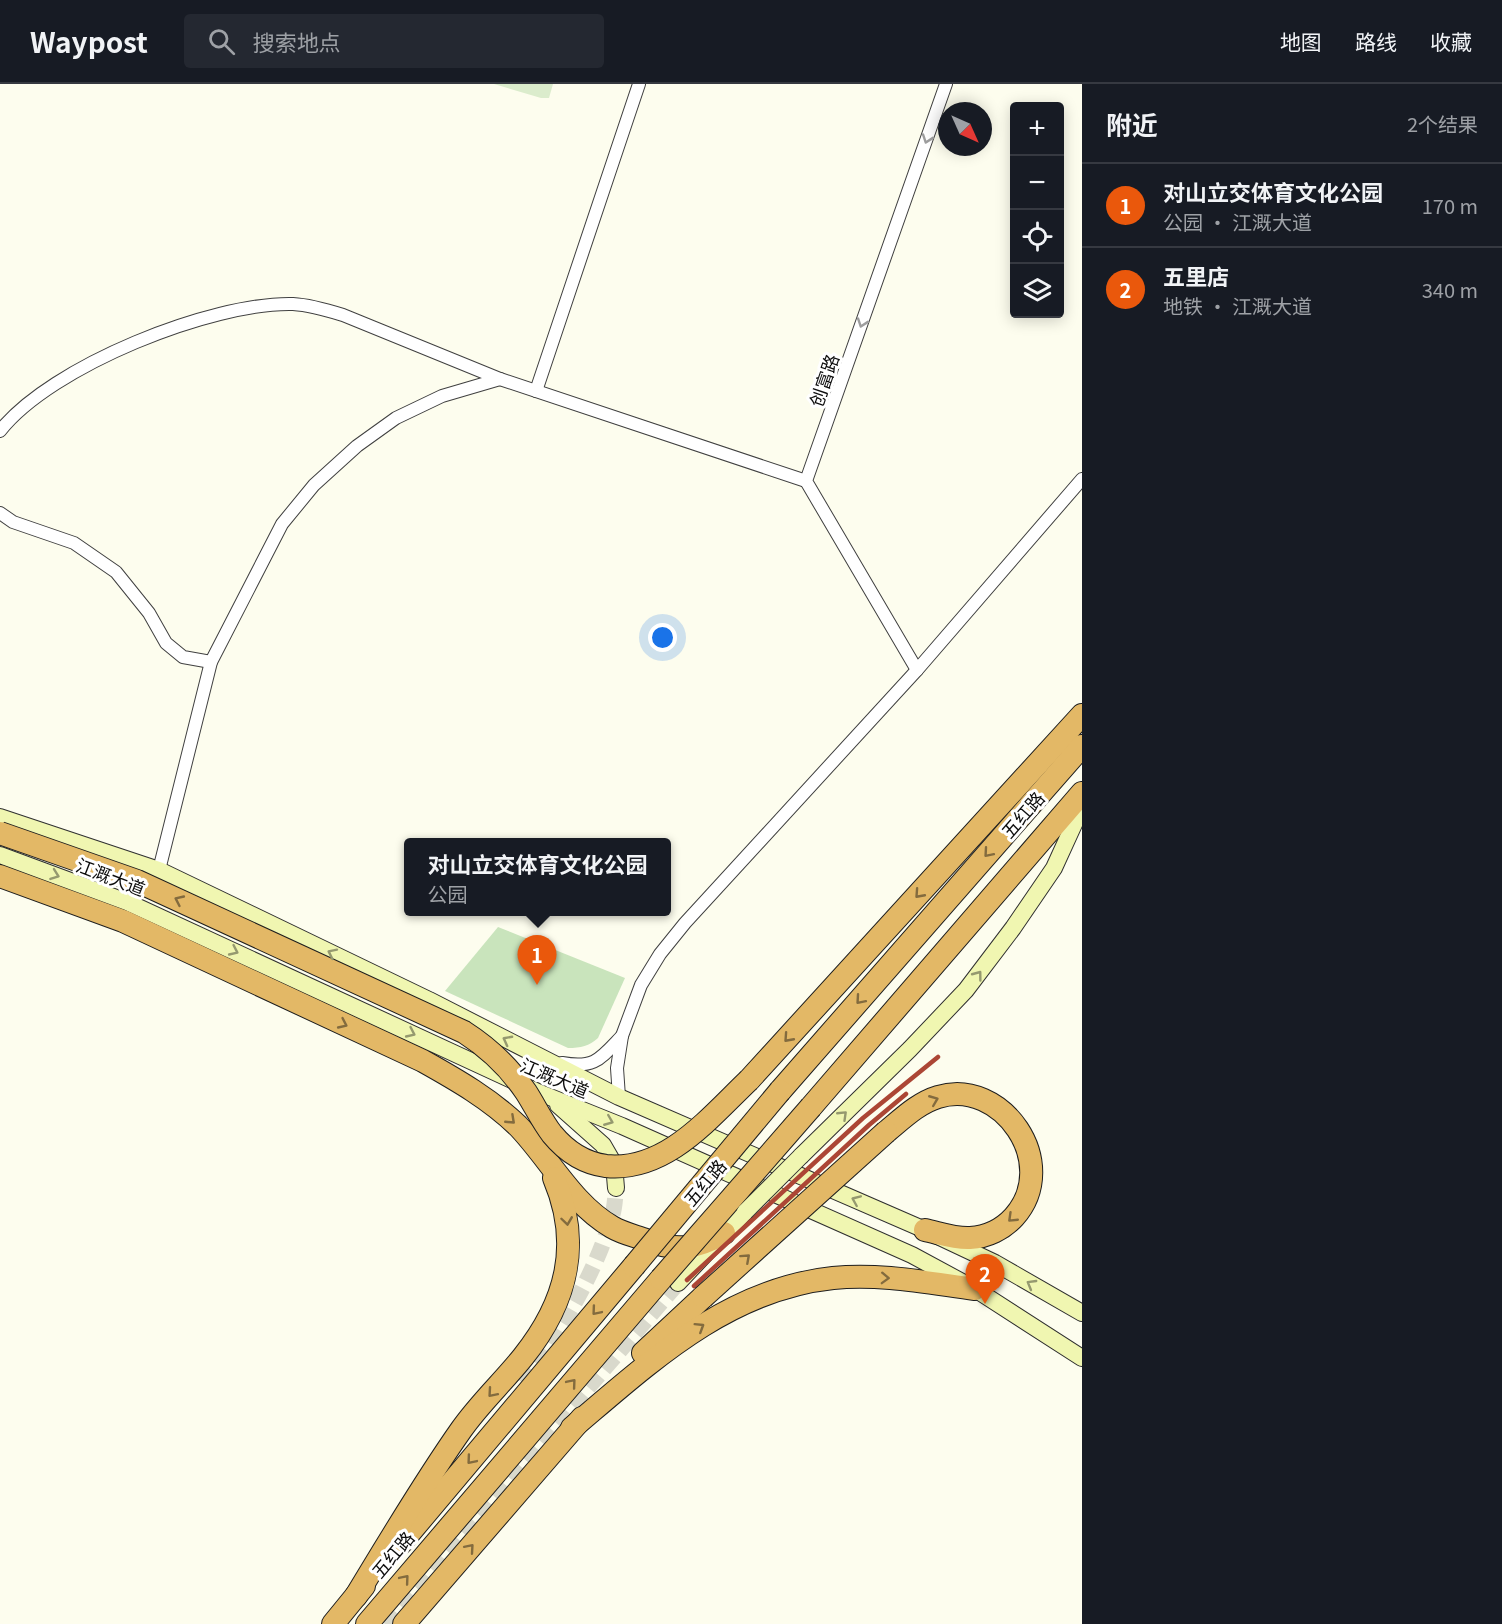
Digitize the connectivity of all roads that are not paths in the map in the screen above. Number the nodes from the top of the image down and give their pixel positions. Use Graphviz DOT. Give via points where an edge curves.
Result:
graph roads {
  1 [pos="639,84"];
  2 [pos="946,84"];
  3 [pos="500,379"];
  4 [pos="536,391"];
  5 [pos="0,431"];
  6 [pos="1082,479"];
  7 [pos="806,481"];
  8 [pos="0,513"];
  9 [pos="211,662"];
  10 [pos="917,670"];
  11 [pos="1082,715"];
  12 [pos="1082,736"];
  13 [pos="1082,746"];
  14 [pos="1015,789"];
  15 [pos="1082,793"];
  16 [pos="1080,816"];
  17 [pos="0,817"];
  18 [pos="0,833"];
  19 [pos="0,855"];
  20 [pos="159,870"];
  21 [pos="0,876"];
  22 [pos="622,1036"];
  23 [pos="544,1060"];
  24 [pos="549,1096"];
  25 [pos="619,1097"];
  26 [pos="537,1148"];
  27 [pos="616,1188"];
  28 [pos="925,1230"];
  29 [pos="724,1233"];
  30 [pos="670,1281"];
  31 [pos="975,1289"];
  32 [pos="1082,1313"];
  33 [pos="1082,1358"];
  34 [pos="572,1428"];
  35 [pos="356,1596"];
  36 [pos="333,1624"];
  37 [pos="367,1624"];
  38 [pos="404,1624"];
  1 -- 4 [label="street"];
  2 -- 7 [label="street, 创富路, one-way"];
  3 -- 4 [label="street"];
  3 -- 5 [label="street" via="343,315 294,304 264,306 164,330 73,372 32,400"];
  3 -- 9 [label="street" via="442,396 396,418 314,485 282,524"];
  4 -- 7 [label="street"];
  6 -- 10 [label="street"];
  7 -- 10 [label="street"];
  8 -- 9 [label="street" via="13,522 74,543 116,572 149,613 166,643 183,657"];
  9 -- 20 [label="street"];
  10 -- 22 [label="street" via="660,954 641,985"];
  11 -- 14 [label="highway"];
  12 -- 14 [label="highway"];
  13 -- 35 [label="highway, 五红路, one-way, bridge" via="780,1091"];
  14 -- 18 [label="highway, one-way, bridge" via="749,1080 680,1144 640,1164 620,1167 599,1165 569,1152 495,1054 464,1032 137,881"];
  15 -- 30 [label="highway, 五红路, bridge" via="811,1107"];
  29 -- 16 [label="main road, one-way, bridge" via="966,990 1054,868"];
  17 -- 20 [label="main road, 江溉大道"];
  19 -- 24 [label="main road, 江溉大道, one-way" via="127,902"];
  23 -- 20 [label="main road, 江溉大道, one-way"];
  21 -- 26 [label="highway, one-way" via="123,921 423,1061 489,1101"];
  22 -- 23 [label="street" via="591,1064 576,1066"];
  22 -- 25 [label="street" via="617,1068"];
  23 -- 25 [label="main road, 江溉大道"];
  24 -- 27 [label="main road" via="603,1145 614,1164"];
  24 -- 31 [label="main road, 江溉大道, one-way" via="912,1255"];
  28 -- 25 [label="main road, 江溉大道, one-way"];
  26 -- 29 [label="highway" via="582,1203 612,1227 679,1249 705,1244"];
  26 -- 35 [label="highway, one-way" via="553,1175 566,1212 568,1261 561,1288 541,1332 427,1478"];
  32 -- 28 [label="main road, 江溉大道, one-way" via="995,1263"];
  34 -- 28 [label="highway, one-way, bridge" via="646,1350 886,1132 913,1110 939,1096 967,1094 1010,1119 1026,1142 1032,1165 1030,1187 1021,1209 988,1235 968,1239"];
  29 -- 30 [label="main road"];
  37 -- 30 [label="highway, 五红路, one-way"];
  31 -- 33 [label="main road, 江溉大道"];
  34 -- 31 [label="highway, one-way" via="696,1329 749,1300 790,1286 834,1278 889,1278"];
  38 -- 34 [label="highway, one-way"];
  35 -- 36 [label="highway, 五红路"];
}
